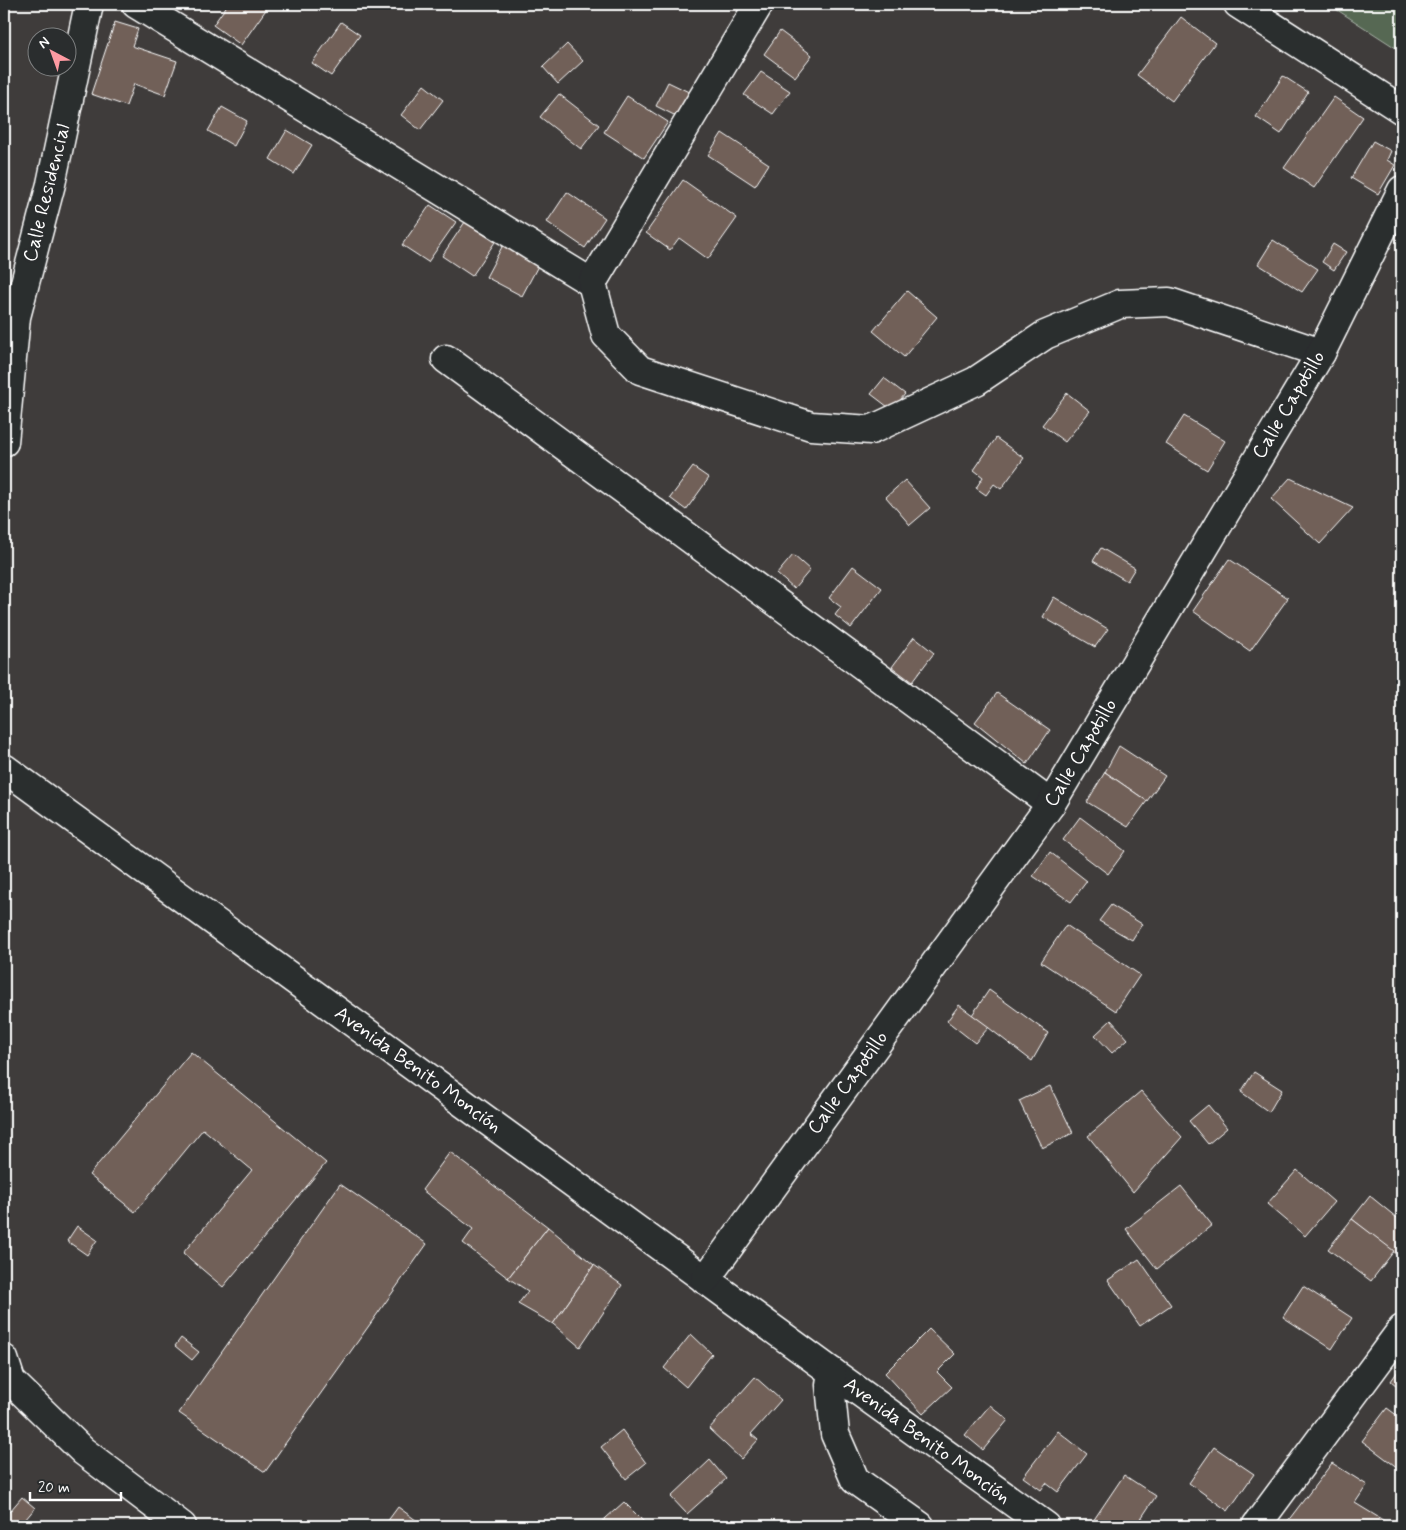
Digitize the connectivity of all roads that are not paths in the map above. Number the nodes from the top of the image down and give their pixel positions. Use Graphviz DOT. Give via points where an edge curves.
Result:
graph roads {
  1 [pos="89,4"];
  2 [pos="136,4"];
  3 [pos="759,4"];
  4 [pos="1238,4"];
  5 [pos="1402,110"];
  6 [pos="1402,190"];
  7 [pos="592,283"];
  8 [pos="10,315"];
  9 [pos="1321,353"];
  10 [pos="446,360"];
  11 [pos="4,442"];
  12 [pos="4,768"];
  13 [pos="1051,804"];
  14 [pos="705,1280"];
  15 [pos="1402,1329"];
  16 [pos="6,1372"];
  17 [pos="832,1372"];
  18 [pos="182,1526"];
  19 [pos="920,1526"];
  20 [pos="1046,1526"];
  21 [pos="1256,1526"];
  1 -- 8 [label="street, Calle Residencial" via="51,184"];
  2 -- 7 [label="street"];
  3 -- 7 [label="street"];
  4 -- 5 [label="street"];
  6 -- 9 [label="street, Calle Capotillo"];
  7 -- 9 [label="street" via="606,335 640,370 811,426 871,430 976,381 1045,335 1120,304 1169,302"];
  8 -- 11 [label="street, Calle Residencial"];
  9 -- 13 [label="street, Calle Capotillo"];
  10 -- 13 [label="street"];
  12 -- 14 [label="street, Avenida Benito Monción"];
  13 -- 14 [label="street, Calle Capotillo"];
  14 -- 17 [label="street, Avenida Benito Monción"];
  15 -- 21 [label="street"];
  16 -- 18 [label="street" via="83,1451"];
  17 -- 19 [label="street, Avenida Benito Monción" via="830,1384 836,1434 855,1480"];
  17 -- 20 [label="street, Avenida Benito Monción"];
}
